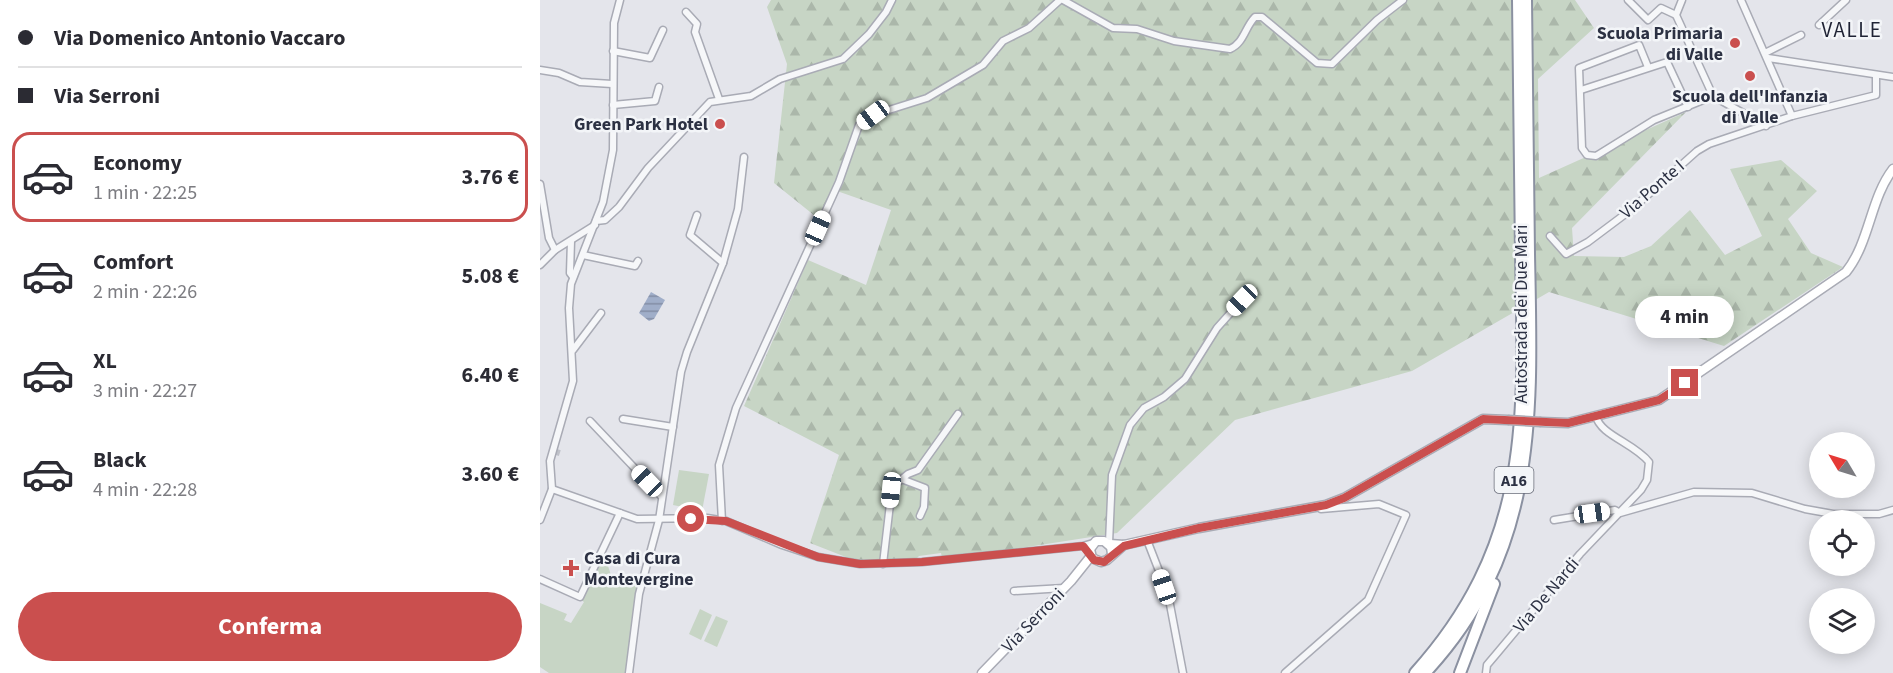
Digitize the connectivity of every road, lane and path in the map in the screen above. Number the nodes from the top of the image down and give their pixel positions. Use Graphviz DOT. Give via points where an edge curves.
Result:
graph roads {
  1 [pos="620,0"];
  2 [pos="892,0"];
  3 [pos="1061,0"];
  4 [pos="1403,0"];
  5 [pos="1518,0"];
  6 [pos="1526,0"];
  7 [pos="1628,0"];
  8 [pos="1682,0"];
  9 [pos="1741,0"];
  10 [pos="1846,0"];
  11 [pos="686,12"];
  12 [pos="1677,12"];
  13 [pos="1522,13"];
  14 [pos="1819,25"];
  15 [pos="663,30"];
  16 [pos="1801,35"];
  17 [pos="613,51"];
  18 [pos="1767,55"];
  19 [pos="1648,67"];
  20 [pos="540,70"];
  21 [pos="1876,75"];
  22 [pos="1892,77"];
  23 [pos="612,84"];
  24 [pos="659,87"];
  25 [pos="1581,90"];
  26 [pos="1713,96"];
  27 [pos="719,99"];
  28 [pos="613,105"];
  29 [pos="1688,107"];
  30 [pos="1792,116"];
  31 [pos="1766,126"];
  32 [pos="744,157"];
  33 [pos="1893,169"];
  34 [pos="540,184"];
  35 [pos="697,215"];
  36 [pos="596,223"];
  37 [pos="580,235"];
  38 [pos="1550,236"];
  39 [pos="589,240"];
  40 [pos="570,241"];
  41 [pos="555,250"];
  42 [pos="583,255"];
  43 [pos="1526,260"];
  44 [pos="638,261"];
  45 [pos="723,262"];
  46 [pos="540,265"];
  47 [pos="573,277"];
  48 [pos="1242,300"];
  49 [pos="601,313"];
  50 [pos="572,351"];
  51 [pos="1530,412"];
  52 [pos="958,414"];
  53 [pos="1596,416"];
  54 [pos="623,419"];
  55 [pos="590,421"];
  56 [pos="673,427"];
  57 [pos="560,431"];
  58 [pos="904,480"];
  59 [pos="550,481"];
  60 [pos="552,489"];
  61 [pos="661,496"];
  62 [pos="1328,507"];
  63 [pos="1893,510"];
  64 [pos="620,513"];
  65 [pos="1620,513"];
  66 [pos="920,516"];
  67 [pos="540,520"];
  68 [pos="659,520"];
  69 [pos="1554,520"];
  70 [pos="722,521"];
  71 [pos="1147,540"];
  72 [pos="1104,541"];
  73 [pos="1124,546"];
  74 [pos="1090,554"];
  75 [pos="1112,555"];
  76 [pos="883,564"];
  77 [pos="540,579"];
  78 [pos="1064,588"];
  79 [pos="1014,591"];
  80 [pos="1448,633"];
  81 [pos="985,670"];
  82 [pos="629,673"];
  83 [pos="1182,673"];
  84 [pos="1285,673"];
  85 [pos="1409,673"];
  86 [pos="1415,673"];
  87 [pos="1425,673"];
  88 [pos="1460,673"];
  89 [pos="1486,673"];
  1 -- 17 [label="street" via="614,17"];
  2 -- 27 [label="street" via="869,34 843,59 780,79 751,96"];
  3 -- 4 [label="street" via="1113,28 1137,29 1230,49 1237,46 1255,17 1262,17 1317,63 1332,64"];
  3 -- 70 [label="street" via="1029,28 1003,41 983,65 927,98 873,115 859,125 839,182 736,408 719,465"];
  5 -- 13 [label="highway, Autostrada dei Due Mari / A16"];
  6 -- 13 [label="highway, Autostrada dei Due Mari / A16"];
  7 -- 12 [label="street" via="1648,20 1661,8"];
  8 -- 12 [label="street"];
  9 -- 18 [label="street"];
  10 -- 14 [label="street"];
  11 -- 27 [label="street" via="697,24 695,32"];
  12 -- 26 [label="street"];
  13 -- 43 [label="highway, Autostrada dei Due Mari / A16"];
  15 -- 17 [label="street" via="650,58"];
  16 -- 18 [label="street"];
  17 -- 23 [label="street"];
  18 -- 21 [label="street"];
  18 -- 30 [label="street"];
  19 -- 25 [label="street"];
  19 -- 25 [label="street" via="1639,45 1579,68"];
  19 -- 29 [label="street" via="1667,62"];
  20 -- 23 [label="street" via="559,72 580,82"];
  21 -- 22 [label="street"];
  21 -- 30 [label="street, Via Ponte I" via="1876,95"];
  23 -- 28 [label="street"];
  24 -- 28 [label="street" via="656,101"];
  25 -- 29 [label="street" via="1582,148 1587,155 1596,156 1654,120"];
  26 -- 29 [label="street"];
  26 -- 31 [label="street"];
  27 -- 36 [label="street" via="699,111 619,207"];
  28 -- 36 [label="street" via="613,150"];
  30 -- 31 [label="street, Via Ponte I"];
  31 -- 38 [label="street, Via Ponte I" via="1697,151 1588,243 1566,254"];
  32 -- 45 [label="street" via="738,209"];
  33 -- 53 [label="main road, Via Serroni" via="1882,186 1858,253 1846,272 1659,400"];
  34 -- 41 [label="street" via="549,238"];
  35 -- 45 [label="street" via="690,235"];
  36 -- 37 [label="street"];
  36 -- 39 [label="street"];
  37 -- 39 [label="street"];
  37 -- 40 [label="street"];
  39 -- 42 [label="street"];
  40 -- 41 [label="street"];
  40 -- 47 [label="street"];
  41 -- 46 [label="street"];
  42 -- 44 [label="street" via="635,266"];
  42 -- 47 [label="street"];
  43 -- 51 [label="highway, Autostrada dei Due Mari / A16"];
  43 -- 80 [label="highway, Autostrada dei Due Mari / A16" via="1522,411 1514,481 1488,564"];
  45 -- 56 [label="street" via="687,352"];
  47 -- 50 [label="street" via="568,308"];
  48 -- 72 [label="street" via="1217,328 1185,380 1144,408 1130,425 1112,475"];
  49 -- 50 [label="street"];
  50 -- 57 [label="street" via="572,389"];
  51 -- 87 [label="highway, Autostrada dei Due Mari / A16" via="1521,483 1500,556 1474,608"];
  51 -- 88 [label="highway" via="1529,462 1522,503"];
  52 -- 58 [label="street" via="918,470"];
  53 -- 62 [label="main road, Via Serroni, bridge" via="1568,423 1483,419"];
  53 -- 65 [label="street, Via De Nardi" via="1599,426 1629,443 1649,462 1647,480"];
  54 -- 56 [label="street"];
  55 -- 61 [label="street"];
  56 -- 61 [label="street"];
  57 -- 59 [label="street"];
  57 -- 59 [label="street" via="550,461"];
  58 -- 66 [label="street" via="925,488"];
  58 -- 76 [label="street" via="891,490"];
  59 -- 60 [label="street"];
  60 -- 64 [label="street"];
  60 -- 67 [label="street"];
  61 -- 68 [label="street"];
  62 -- 71 [label="main road, Via Serroni"];
  62 -- 84 [label="street" via="1379,504 1406,515 1368,600"];
  63 -- 65 [label="street" via="1833,514 1752,492 1694,492"];
  64 -- 68 [label="street"];
  64 -- 77 [label="street" via="580,597"];
  65 -- 69 [label="street" via="1615,510"];
  65 -- 89 [label="street, Via De Nardi" via="1580,554 1487,665"];
  68 -- 70 [label="street"];
  68 -- 82 [label="street" via="639,594"];
  70 -- 76 [label="street" via="818,557"];
  71 -- 73 [label="main road, Via Serroni"];
  71 -- 83 [label="street" via="1168,594"];
  72 -- 73 [label="main road, Via Serroni"];
  72 -- 74 [label="main road"];
  72 -- 75 [label="main road"];
  73 -- 75 [label="main road, Via Serroni"];
  74 -- 75 [label="main road, Via Serroni" via="1104,562"];
  74 -- 76 [label="street"];
  74 -- 78 [label="main road, Via Serroni" via="1084,567"];
  78 -- 79 [label="street"];
  78 -- 81 [label="main road, Via Serroni"];
  80 -- 85 [label="highway"];
  80 -- 86 [label="highway, Autostrada dei Due Mari / A16"];
}
